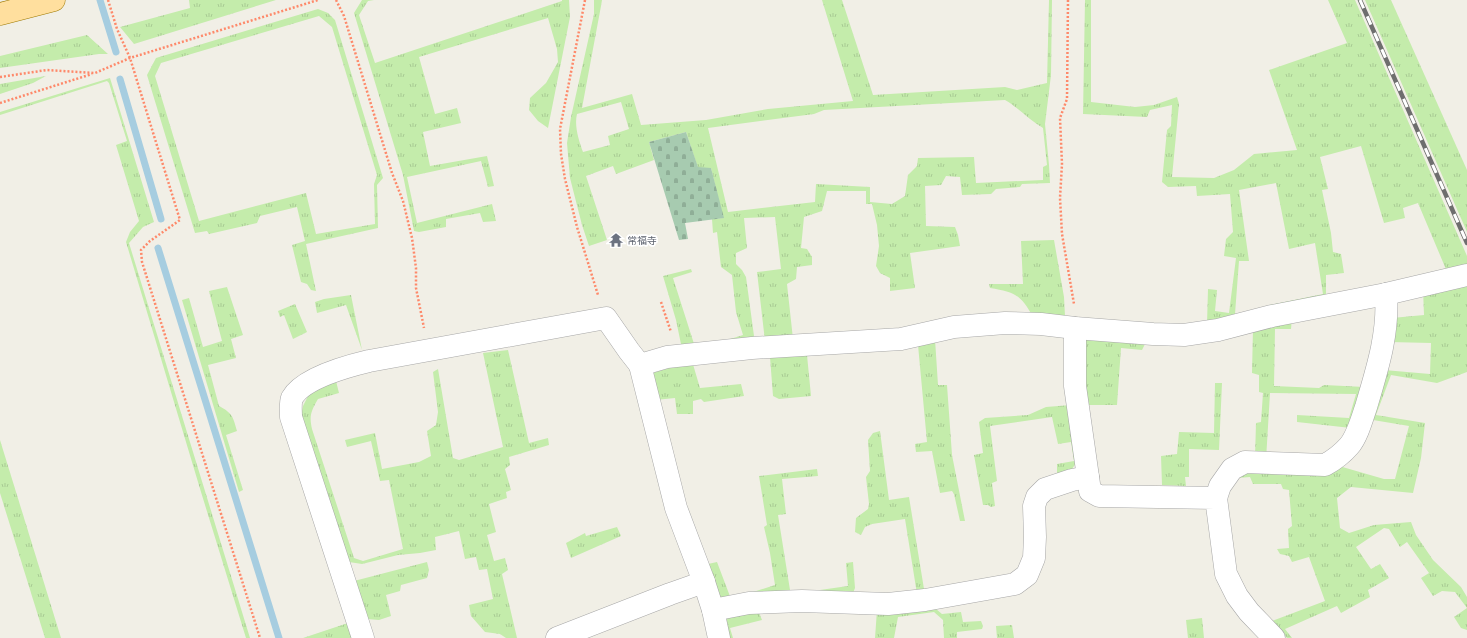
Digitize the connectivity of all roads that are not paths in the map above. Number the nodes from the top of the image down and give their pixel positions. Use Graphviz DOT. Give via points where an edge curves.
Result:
graph roads {
  1 [pos="53,0"];
  2 [pos="0,14"];
  3 [pos="1467,275"];
  4 [pos="1386,294"];
  5 [pos="1075,328"];
  6 [pos="640,366"];
  7 [pos="1088,478"];
  8 [pos="1216,498"];
  9 [pos="704,582"];
  10 [pos="713,610"];
  11 [pos="363,638"];
  12 [pos="557,638"];
  13 [pos="719,638"];
  14 [pos="1274,638"];
  1 -- 2 [label="main road"];
  3 -- 4 [label="street"];
  4 -- 5 [label="street" via="1184,335"];
  4 -- 8 [label="street" via="1387,312 1379,364 1360,424 1350,445 1335,460 1325,465 1245,462 1232,469 1220,486"];
  5 -- 6 [label="street" via="1005,322 954,327 901,339 752,348 667,357"];
  5 -- 7 [label="street" via="1075,386"];
  6 -- 9 [label="street" via="676,508"];
  6 -- 11 [label="street" via="606,318 369,361 340,368 303,386 291,399 291,417"];
  7 -- 8 [label="street" via="1090,491 1099,496"];
  7 -- 10 [label="street" via="1072,480 1045,489 1037,497 1034,506 1034,558 1027,575 1015,584 888,604 749,602"];
  8 -- 14 [label="street" via="1226,574 1249,612"];
  9 -- 10 [label="street"];
  9 -- 12 [label="street"];
  10 -- 13 [label="street"];
}
